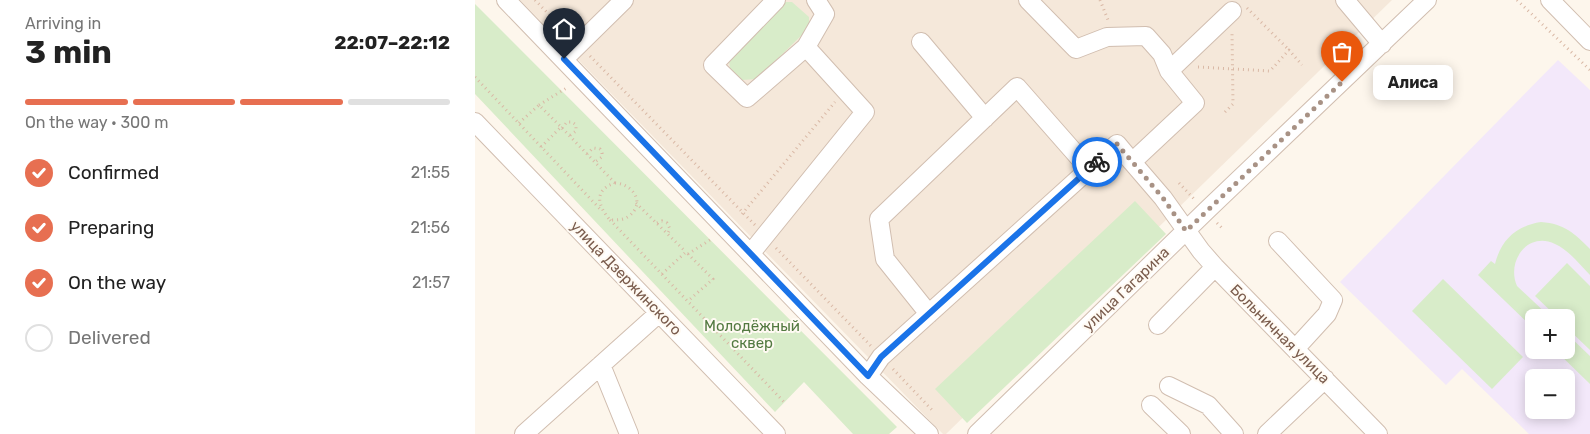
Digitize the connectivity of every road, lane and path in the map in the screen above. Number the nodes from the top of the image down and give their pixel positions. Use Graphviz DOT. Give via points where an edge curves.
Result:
graph roads {
  1 [pos="506,0"];
  2 [pos="535,0"];
  3 [pos="624,0"];
  4 [pos="776,0"];
  5 [pos="816,0"];
  6 [pos="1028,0"];
  7 [pos="1100,0"];
  8 [pos="1345,0"];
  9 [pos="1427,0"];
  10 [pos="1517,0"];
  11 [pos="1550,0"];
  12 [pos="1231,12"];
  13 [pos="1114,37"];
  14 [pos="1590,41"];
  15 [pos="921,42"];
  16 [pos="1382,44"];
  17 [pos="579,45"];
  18 [pos="806,47"];
  19 [pos="1289,50"];
  20 [pos="564,59"];
  21 [pos="1302,65"];
  22 [pos="1172,68"];
  23 [pos="1232,69"];
  24 [pos="1590,70"];
  25 [pos="475,77"];
  26 [pos="573,84"];
  27 [pos="845,90"];
  28 [pos="539,105"];
  29 [pos="1225,112"];
  30 [pos="985,118"];
  31 [pos="475,122"];
  32 [pos="519,123"];
  33 [pos="561,127"];
  34 [pos="569,136"];
  35 [pos="541,147"];
  36 [pos="587,154"];
  37 [pos="595,162"];
  38 [pos="1131,162"];
  39 [pos="1089,169"];
  40 [pos="615,183"];
  41 [pos="636,203"];
  42 [pos="601,210"];
  43 [pos="743,214"];
  44 [pos="610,220"];
  45 [pos="657,224"];
  46 [pos="1186,231"];
  47 [pos="667,234"];
  48 [pos="720,234"];
  49 [pos="765,236"];
  50 [pos="1278,241"];
  51 [pos="687,253"];
  52 [pos="751,253"];
  53 [pos="1215,268"];
  54 [pos="663,274"];
  55 [pos="688,301"];
  56 [pos="659,313"];
  57 [pos="929,314"];
  58 [pos="1158,325"];
  59 [pos="1295,349"];
  60 [pos="881,357"];
  61 [pos="601,365"];
  62 [pos="868,376"];
  63 [pos="1325,379"];
  64 [pos="1169,386"];
  65 [pos="785,403"];
  66 [pos="1151,405"];
  67 [pos="932,410"];
  68 [pos="524,434"];
  69 [pos="629,434"];
  70 [pos="776,434"];
  71 [pos="929,434"];
  72 [pos="977,434"];
  73 [pos="1181,434"];
  74 [pos="1234,434"];
  75 [pos="1267,434"];
  76 [pos="1378,434"];
  1 -- 20 [label="street"];
  2 -- 17 [label="path"];
  3 -- 17 [label="street"];
  4 -- 18 [label="street" via="713,65 747,98"];
  5 -- 18 [label="street" via="825,14"];
  6 -- 13 [label="street" via="1075,48"];
  7 -- 13 [label="path"];
  8 -- 16 [label="street"];
  9 -- 16 [label="street, улица Гагарина"];
  10 -- 24 [label="path"];
  11 -- 14 [label="street"];
  12 -- 19 [label="path" via="1242,2"];
  12 -- 22 [label="street"];
  12 -- 23 [label="path"];
  13 -- 22 [label="street" via="1146,36"];
  15 -- 30 [label="street"];
  16 -- 46 [label="street, улица Гагарина"];
  17 -- 20 [label="street"];
  17 -- 43 [label="path"];
  18 -- 27 [label="street"];
  19 -- 21 [label="path"];
  19 -- 23 [label="path" via="1270,71"];
  20 -- 52 [label="street"];
  22 -- 23 [label="path"];
  22 -- 38 [label="street" via="1195,103"];
  23 -- 29 [label="path" via="1233,104"];
  25 -- 32 [label="path"];
  26 -- 28 [label="path"];
  27 -- 43 [label="path"];
  27 -- 49 [label="street" via="865,112"];
  28 -- 32 [label="path"];
  28 -- 33 [label="path"];
  30 -- 39 [label="street" via="1017,88"];
  30 -- 57 [label="street" via="879,219 885,259"];
  31 -- 56 [label="street, улица Дзержинского"];
  32 -- 35 [label="path"];
  33 -- 34 [label="path"];
  33 -- 34 [label="path" via="567,122 576,124 576,131"];
  33 -- 35 [label="path"];
  34 -- 36 [label="path"];
  35 -- 42 [label="path"];
  36 -- 37 [label="path"];
  36 -- 37 [label="path" via="593,148 599,149 602,157"];
  37 -- 40 [label="path"];
  38 -- 39 [label="street, Больничная улица" via="1117,144"];
  38 -- 46 [label="street, Больничная улица" via="1163,198"];
  39 -- 57 [label="street"];
  40 -- 41 [label="path" via="632,189"];
  40 -- 42 [label="path" via="601,193"];
  41 -- 44 [label="path" via="629,216"];
  41 -- 45 [label="path"];
  42 -- 44 [label="path"];
  43 -- 49 [label="path"];
  44 -- 54 [label="path"];
  45 -- 47 [label="path"];
  45 -- 47 [label="path" via="667,223 670,229"];
  46 -- 53 [label="street, Больничная улица"];
  46 -- 72 [label="street, улица Гагарина"];
  47 -- 51 [label="path"];
  48 -- 51 [label="path"];
  49 -- 52 [label="street"];
  49 -- 60 [label="path"];
  50 -- 59 [label="street" via="1333,300 1327,314"];
  51 -- 54 [label="path"];
  51 -- 55 [label="path" via="713,279"];
  52 -- 62 [label="street"];
  53 -- 58 [label="street"];
  53 -- 59 [label="street, Больничная улица"];
  54 -- 55 [label="path"];
  55 -- 65 [label="path"];
  56 -- 61 [label="street"];
  56 -- 70 [label="street, улица Дзержинского"];
  57 -- 60 [label="street"];
  59 -- 63 [label="street, Больничная улица"];
  60 -- 62 [label="street"];
  60 -- 67 [label="path"];
  61 -- 68 [label="street"];
  61 -- 69 [label="street"];
  62 -- 71 [label="street"];
  63 -- 75 [label="street"];
  63 -- 76 [label="street, Больничная улица"];
  64 -- 74 [label="street" via="1208,405"];
  66 -- 73 [label="street"];
}
